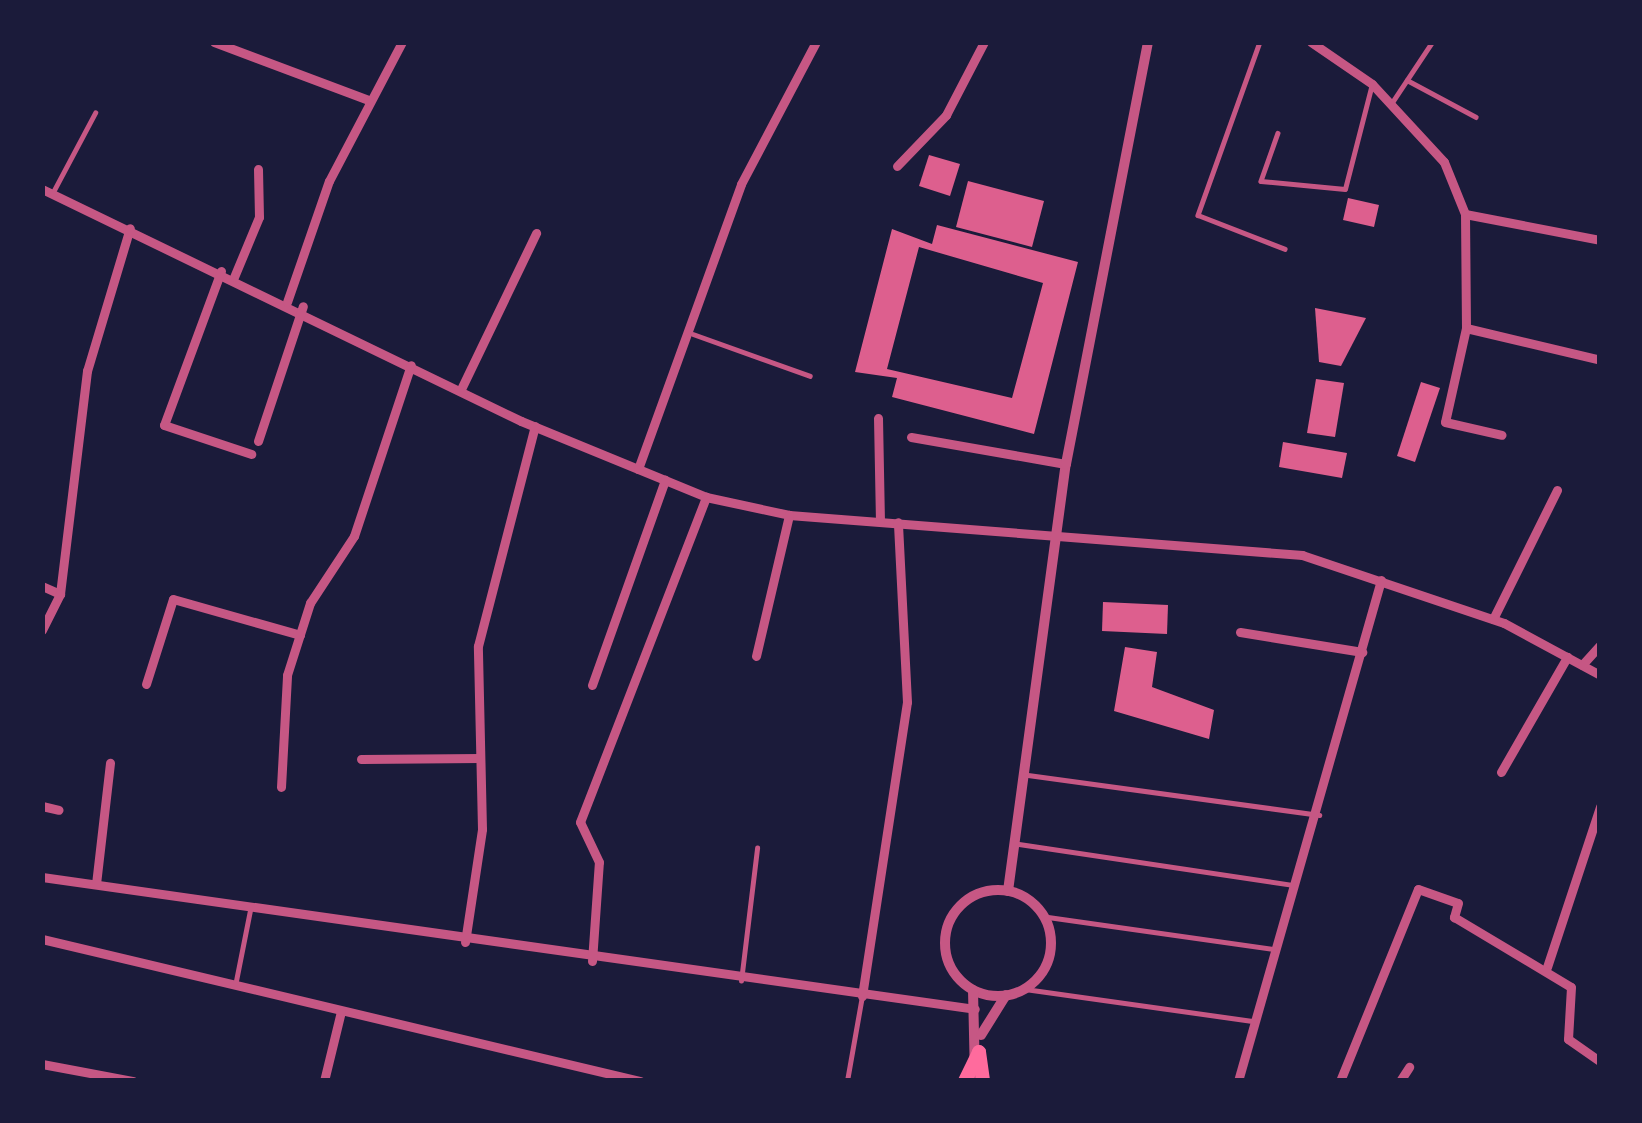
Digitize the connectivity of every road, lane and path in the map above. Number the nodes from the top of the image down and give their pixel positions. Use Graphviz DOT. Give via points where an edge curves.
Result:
graph roads {
  1 [pos="214,42"];
  2 [pos="402,42"];
  3 [pos="815,42"];
  4 [pos="984,42"];
  5 [pos="1148,42"];
  6 [pos="1260,42"];
  7 [pos="1311,42"];
  8 [pos="1432,42"];
  9 [pos="1407,80"];
  10 [pos="1372,84"];
  11 [pos="368,100"];
  12 [pos="1391,104"];
  13 [pos="95,113"];
  14 [pos="1476,117"];
  15 [pos="1278,133"];
  16 [pos="897,166"];
  17 [pos="258,170"];
  18 [pos="47,191"];
  19 [pos="1465,214"];
  20 [pos="130,228"];
  21 [pos="536,233"];
  22 [pos="1600,240"];
  23 [pos="1285,249"];
  24 [pos="221,271"];
  25 [pos="234,277"];
  26 [pos="287,302"];
  27 [pos="303,307"];
  28 [pos="1466,328"];
  29 [pos="693,334"];
  30 [pos="1597,359"];
  31 [pos="411,365"];
  32 [pos="810,376"];
  33 [pos="462,387"];
  34 [pos="878,418"];
  35 [pos="535,427"];
  36 [pos="1502,435"];
  37 [pos="911,436"];
  38 [pos="258,441"];
  39 [pos="251,454"];
  40 [pos="1066,464"];
  41 [pos="638,469"];
  42 [pos="665,480"];
  43 [pos="1557,490"];
  44 [pos="706,496"];
  45 [pos="789,515"];
  46 [pos="880,521"];
  47 [pos="898,522"];
  48 [pos="1060,529"];
  49 [pos="1381,580"];
  50 [pos="42,586"];
  51 [pos="60,594"];
  52 [pos="1493,619"];
  53 [pos="42,630"];
  54 [pos="1240,632"];
  55 [pos="300,635"];
  56 [pos="1600,645"];
  57 [pos="1362,652"];
  58 [pos="756,656"];
  59 [pos="1567,657"];
  60 [pos="1582,665"];
  61 [pos="1600,675"];
  62 [pos="146,684"];
  63 [pos="592,685"];
  64 [pos="480,758"];
  65 [pos="362,760"];
  66 [pos="110,763"];
  67 [pos="1502,772"];
  68 [pos="1027,775"];
  69 [pos="280,787"];
  70 [pos="42,806"];
  71 [pos="1600,807"];
  72 [pos="59,810"];
  73 [pos="1319,815"];
  74 [pos="1016,843"];
  75 [pos="757,848"];
  76 [pos="42,877"];
  77 [pos="96,884"];
  78 [pos="1292,885"];
  79 [pos="1008,891"];
  80 [pos="250,910"];
  81 [pos="1048,917"];
  82 [pos="42,939"];
  83 [pos="465,942"];
  84 [pos="1273,949"];
  85 [pos="592,961"];
  86 [pos="1546,967"];
  87 [pos="741,981"];
  88 [pos="235,985"];
  89 [pos="1025,989"];
  90 [pos="973,990"];
  91 [pos="1006,995"];
  92 [pos="862,996"];
  93 [pos="976,1009"];
  94 [pos="341,1011"];
  95 [pos="1253,1021"];
  96 [pos="981,1035"];
  97 [pos="979,1052"];
  98 [pos="1600,1061"];
  99 [pos="42,1064"];
  100 [pos="1409,1067"];
  101 [pos="134,1081"];
  102 [pos="324,1081"];
  103 [pos="640,1081"];
  104 [pos="847,1081"];
  105 [pos="965,1081"];
  106 [pos="979,1081"];
  107 [pos="1238,1081"];
  108 [pos="1340,1081"];
  109 [pos="1400,1081"];
  1 -- 11 [label="street"];
  2 -- 11 [label="street"];
  3 -- 29 [label="street" via="741,184"];
  4 -- 16 [label="street" via="946,115"];
  5 -- 40 [label="street"];
  6 -- 23 [label="lane" via="1198,215"];
  7 -- 10 [label="street"];
  8 -- 9 [label="lane"];
  9 -- 12 [label="lane"];
  9 -- 14 [label="lane"];
  10 -- 12 [label="street"];
  10 -- 15 [label="lane" via="1345,189 1261,182"];
  11 -- 26 [label="street"];
  12 -- 19 [label="street" via="1444,162"];
  13 -- 18 [label="lane"];
  17 -- 25 [label="street" via="259,217"];
  18 -- 20 [label="street"];
  19 -- 22 [label="street"];
  19 -- 28 [label="street"];
  20 -- 24 [label="street"];
  20 -- 51 [label="street" via="87,371"];
  21 -- 33 [label="street"];
  24 -- 25 [label="street"];
  24 -- 39 [label="street" via="164,424"];
  25 -- 26 [label="street"];
  26 -- 27 [label="street"];
  27 -- 31 [label="street"];
  27 -- 38 [label="street"];
  28 -- 30 [label="street"];
  28 -- 36 [label="street" via="1445,422"];
  29 -- 32 [label="lane"];
  29 -- 41 [label="street"];
  31 -- 33 [label="street"];
  31 -- 55 [label="street" via="354,536"];
  33 -- 35 [label="street"];
  34 -- 46 [label="street"];
  35 -- 41 [label="street"];
  35 -- 64 [label="street" via="478,646"];
  37 -- 40 [label="street"];
  40 -- 48 [label="street"];
  41 -- 42 [label="street"];
  42 -- 44 [label="street"];
  42 -- 63 [label="street"];
  43 -- 52 [label="street"];
  44 -- 45 [label="street"];
  44 -- 85 [label="street" via="580,822 599,862"];
  45 -- 46 [label="street"];
  45 -- 58 [label="street"];
  46 -- 47 [label="street"];
  47 -- 48 [label="street"];
  47 -- 92 [label="street" via="907,702"];
  48 -- 49 [label="street" via="1302,555"];
  48 -- 68 [label="street"];
  49 -- 52 [label="street"];
  49 -- 57 [label="street"];
  50 -- 51 [label="street"];
  51 -- 53 [label="street"];
  52 -- 59 [label="street"];
  54 -- 57 [label="street"];
  55 -- 62 [label="street" via="173,599"];
  55 -- 69 [label="street"];
  56 -- 60 [label="street"];
  57 -- 73 [label="street"];
  59 -- 60 [label="street"];
  59 -- 67 [label="street"];
  60 -- 61 [label="street"];
  64 -- 65 [label="street"];
  64 -- 83 [label="street"];
  66 -- 77 [label="street"];
  68 -- 73 [label="lane"];
  68 -- 74 [label="street"];
  70 -- 72 [label="street"];
  71 -- 86 [label="street"];
  73 -- 78 [label="street"];
  74 -- 78 [label="lane"];
  74 -- 79 [label="street"];
  75 -- 87 [label="lane"];
  76 -- 77 [label="street"];
  77 -- 80 [label="street"];
  78 -- 84 [label="street"];
  79 -- 81 [label="street"];
  79 -- 90 [label="street" via="978,893 948,925 946,955"];
  80 -- 83 [label="street"];
  80 -- 88 [label="lane"];
  81 -- 84 [label="lane"];
  81 -- 89 [label="street" via="1049,959"];
  82 -- 88 [label="street"];
  83 -- 85 [label="street"];
  84 -- 95 [label="street"];
  85 -- 87 [label="street"];
  86 -- 98 [label="street" via="1574,994 1568,1039"];
  86 -- 108 [label="street" via="1454,917 1458,903 1418,890"];
  87 -- 92 [label="street"];
  88 -- 94 [label="street"];
  89 -- 91 [label="street"];
  89 -- 95 [label="lane"];
  90 -- 91 [label="street"];
  90 -- 93 [label="street"];
  91 -- 96 [label="street"];
  92 -- 93 [label="street"];
  92 -- 104 [label="lane"];
  93 -- 96 [label="street"];
  94 -- 102 [label="street"];
  94 -- 103 [label="street"];
  95 -- 107 [label="street"];
  96 -- 97 [label="street"];
  97 -- 105 [label="main road"];
  97 -- 106 [label="main road"];
  99 -- 101 [label="street"];
  100 -- 109 [label="street"];
}
